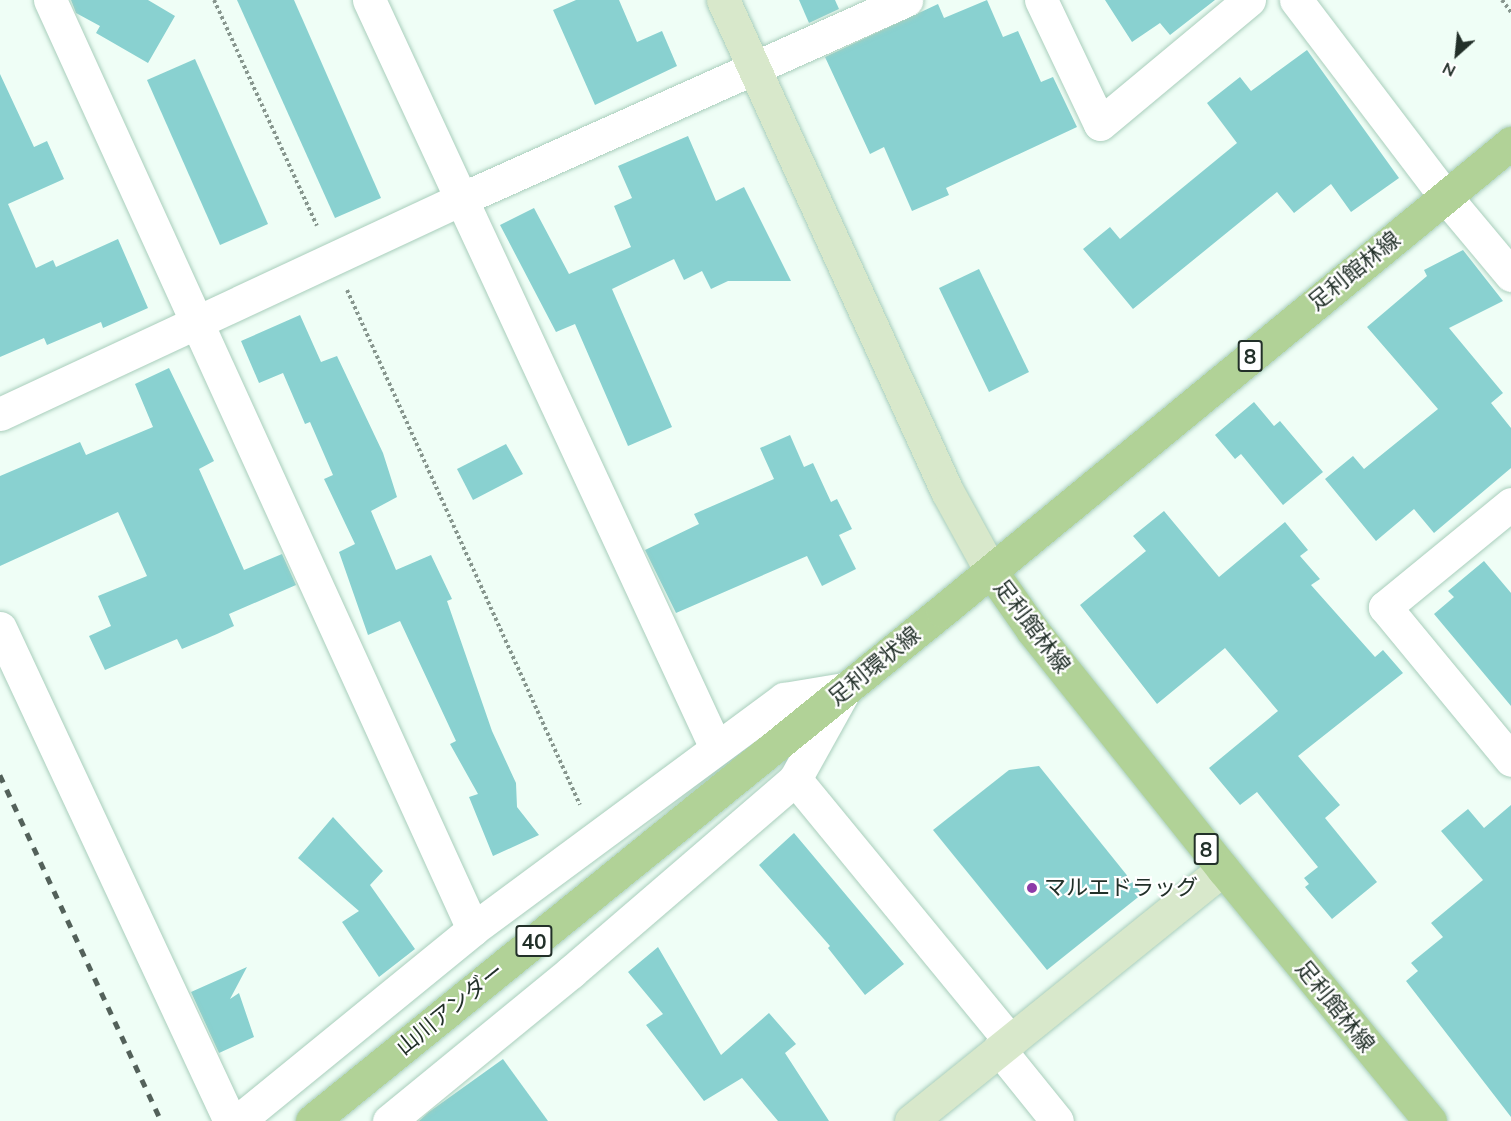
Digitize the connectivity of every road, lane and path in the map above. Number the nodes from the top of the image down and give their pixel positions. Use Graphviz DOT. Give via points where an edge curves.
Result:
graph roads {
  1 [pos="50,0"];
  2 [pos="214,0"];
  3 [pos="369,0"];
  4 [pos="723,0"];
  5 [pos="906,0"];
  6 [pos="1041,0"];
  7 [pos="1248,0"];
  8 [pos="1296,0"];
  9 [pos="1502,0"];
  10 [pos="1511,12"];
  11 [pos="753,66"];
  12 [pos="1511,143"];
  13 [pos="1445,196"];
  14 [pos="459,200"];
  15 [pos="333,259"];
  16 [pos="1511,276"];
  17 [pos="198,322"];
  18 [pos="0,414"];
  19 [pos="1511,504"];
  20 [pos="991,571"];
  21 [pos="0,628"];
  22 [pos="844,689"];
  23 [pos="716,748"];
  24 [pos="1511,760"];
  25 [pos="757,762"];
  26 [pos="795,779"];
  27 [pos="581,808"];
  28 [pos="1223,869"];
  29 [pos="473,929"];
  30 [pos="1004,1045"];
  31 [pos="230,1121"];
  32 [pos="238,1121"];
  33 [pos="312,1121"];
  34 [pos="389,1121"];
  35 [pos="911,1121"];
  36 [pos="1057,1121"];
  37 [pos="1430,1121"];
  1 -- 17 [label="street"];
  2 -- 15 [label="path"];
  3 -- 14 [label="street"];
  4 -- 11 [label="street"];
  5 -- 11 [label="street"];
  6 -- 7 [label="street" via="1100,124"];
  8 -- 13 [label="street"];
  9 -- 10 [label="path"];
  11 -- 14 [label="street"];
  11 -- 20 [label="street" via="947,491"];
  12 -- 13 [label="main road, 足利館林線 / 8"];
  13 -- 16 [label="street"];
  13 -- 20 [label="main road, 足利館林線 / 8"];
  14 -- 15 [label="street"];
  14 -- 23 [label="street"];
  15 -- 17 [label="street"];
  15 -- 27 [label="path"];
  17 -- 18 [label="street"];
  17 -- 29 [label="street"];
  19 -- 24 [label="street" via="1385,607"];
  20 -- 22 [label="main road, 足利環状線 / 40"];
  20 -- 28 [label="main road, 足利館林線 / 8" via="1033,631"];
  21 -- 31 [label="street"];
  22 -- 23 [label="street" via="784,699"];
  22 -- 25 [label="main road, 足利環状線 / 40"];
  22 -- 26 [label="street"];
  23 -- 29 [label="street"];
  25 -- 33 [label="main road, 山川アンダー / 40"];
  26 -- 30 [label="street"];
  26 -- 34 [label="street" via="571,972"];
  28 -- 30 [label="street"];
  28 -- 37 [label="main road, 足利館林線 / 8"];
  29 -- 32 [label="street"];
  30 -- 35 [label="street"];
  30 -- 36 [label="street"];
}
